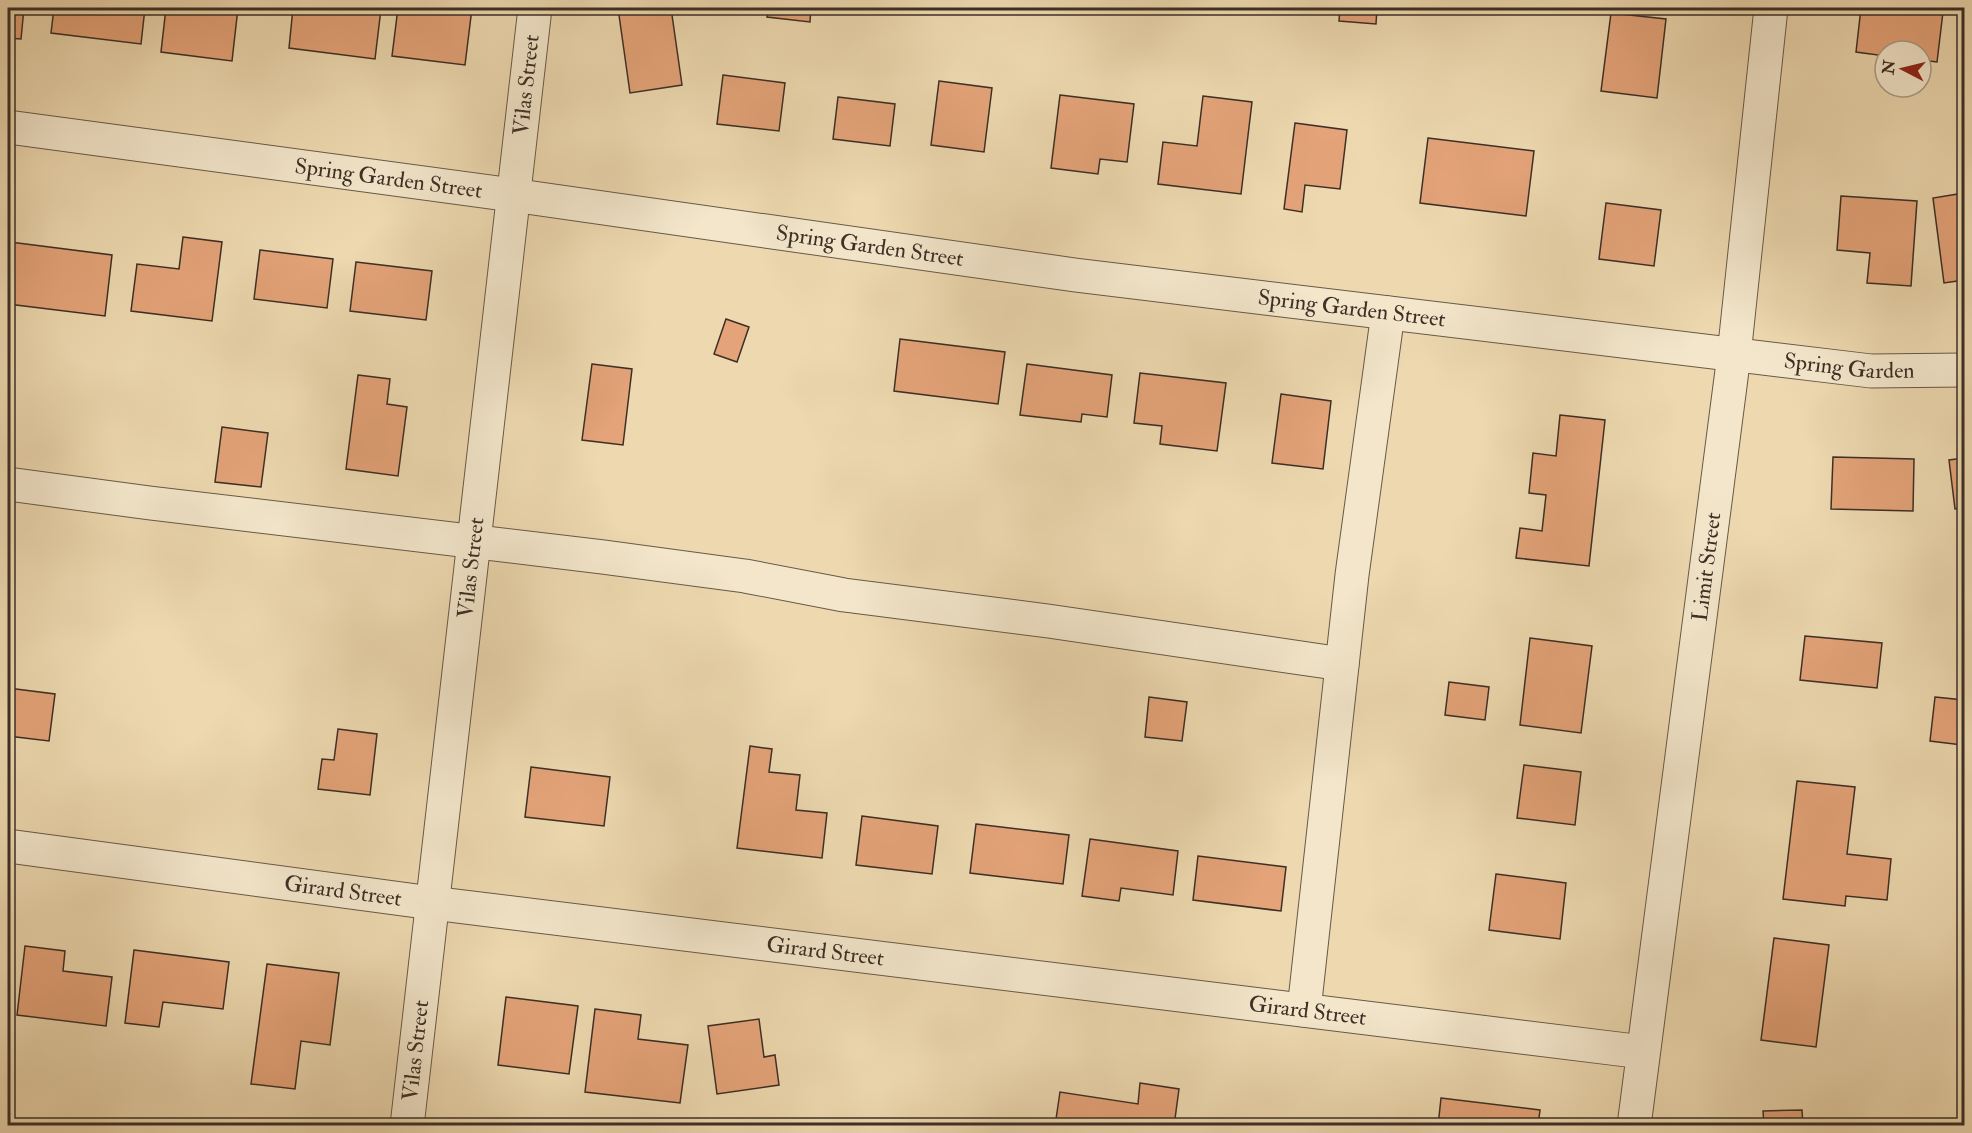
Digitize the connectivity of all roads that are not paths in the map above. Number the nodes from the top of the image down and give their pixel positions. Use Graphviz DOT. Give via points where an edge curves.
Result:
graph roads {
  1 [pos="535,8"];
  2 [pos="1771,8"];
  3 [pos="8,127"];
  4 [pos="512,195"];
  5 [pos="1388,313"];
  6 [pos="1734,355"];
  7 [pos="1965,370"];
  8 [pos="8,484"];
  9 [pos="473,542"];
  10 [pos="1342,664"];
  11 [pos="8,846"];
  12 [pos="432,903"];
  13 [pos="1304,1010"];
  14 [pos="1643,1052"];
  15 [pos="407,1125"];
  16 [pos="1634,1125"];
  1 -- 4 [label="street, Vilas Street"];
  2 -- 6 [label="street, Limit Street"];
  3 -- 4 [label="street, Spring Garden Street"];
  4 -- 5 [label="street, Spring Garden Street" via="1075,275"];
  4 -- 9 [label="street, Vilas Street"];
  5 -- 6 [label="street, Spring Garden Street"];
  5 -- 10 [label="street"];
  6 -- 7 [label="street, Spring Garden" via="1871,371"];
  6 -- 14 [label="street, Limit Street"];
  8 -- 9 [label="street"];
  9 -- 10 [label="street" via="745,576 844,595"];
  9 -- 12 [label="street, Vilas Street"];
  10 -- 13 [label="street"];
  11 -- 12 [label="street, Girard Street"];
  12 -- 13 [label="street, Girard Street"];
  12 -- 15 [label="street, Vilas Street"];
  13 -- 14 [label="street, Girard Street"];
  14 -- 16 [label="street, Limit Street"];
}
